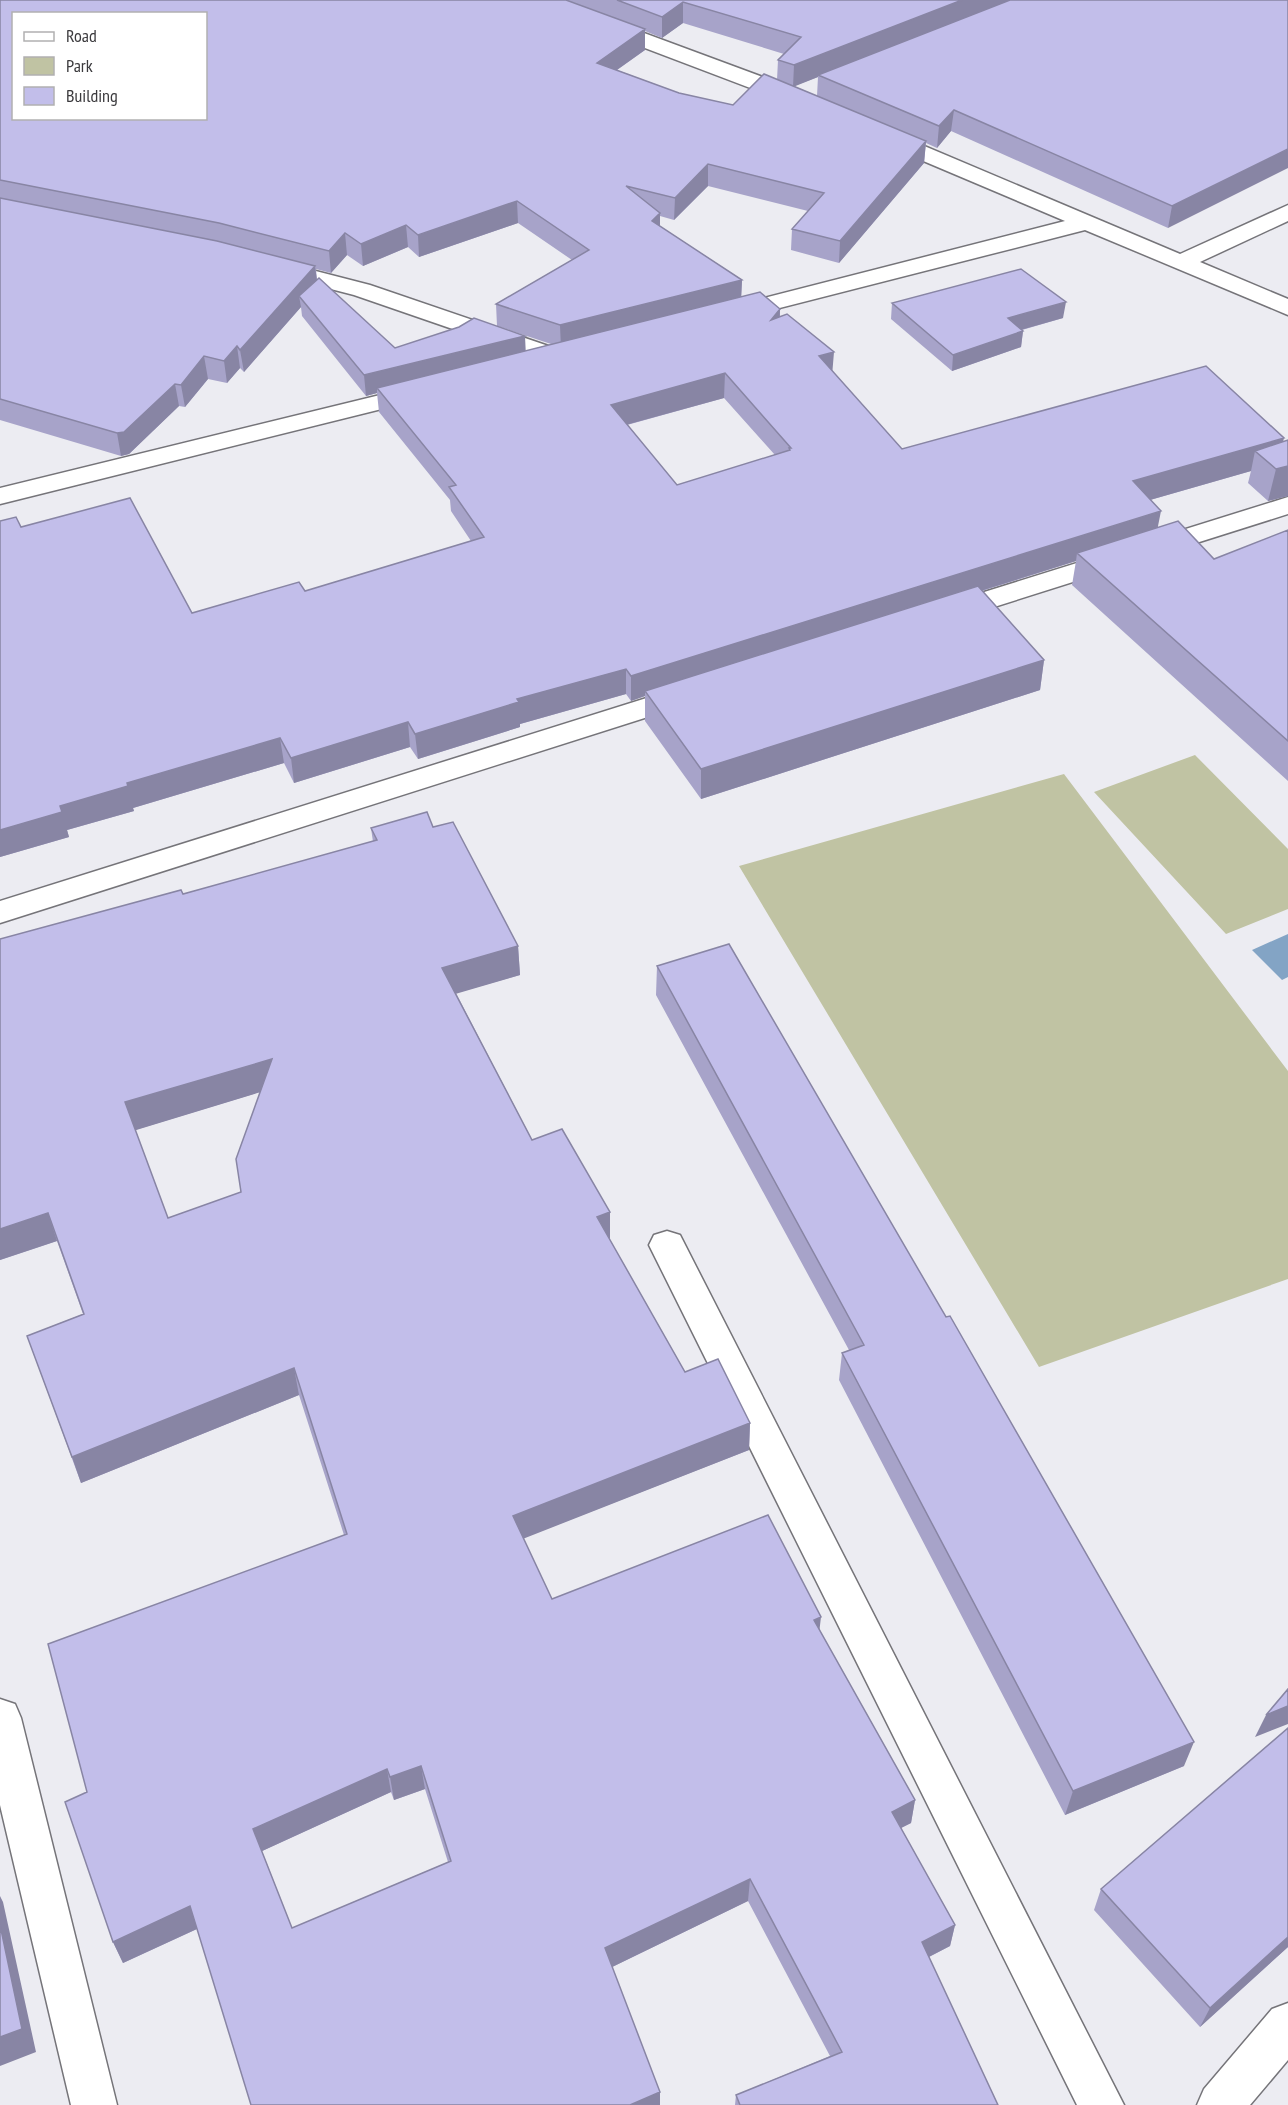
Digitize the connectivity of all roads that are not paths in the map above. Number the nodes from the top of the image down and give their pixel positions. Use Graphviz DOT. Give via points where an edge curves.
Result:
graph roads {
  1 [pos="536,0"];
  2 [pos="815,96"];
  3 [pos="868,129"];
  4 [pos="1288,212"];
  5 [pos="1085,223"];
  6 [pos="254,262"];
  7 [pos="1179,263"];
  8 [pos="1288,308"];
  9 [pos="709,320"];
  10 [pos="514,369"];
  11 [pos="446,386"];
  12 [pos="0,496"];
  13 [pos="1288,505"];
  14 [pos="926,619"];
  15 [pos="710,687"];
  16 [pos="0,912"];
  17 [pos="667,1245"];
  18 [pos="0,1718"];
  19 [pos="1288,2025"];
  20 [pos="94,2105"];
  21 [pos="1101,2105"];
  22 [pos="1220,2105"];
  1 -- 2 [label="street" via="793,96"];
  3 -- 5 [label="street"];
  4 -- 7 [label="street"];
  5 -- 7 [label="street"];
  5 -- 9 [label="street"];
  6 -- 10 [label="street" via="362,290 572,355"];
  7 -- 8 [label="street"];
  11 -- 12 [label="street"];
  13 -- 14 [label="street"];
  15 -- 16 [label="street"];
  17 -- 21 [label="street"];
  18 -- 20 [label="street"];
  19 -- 22 [label="street"];
}
